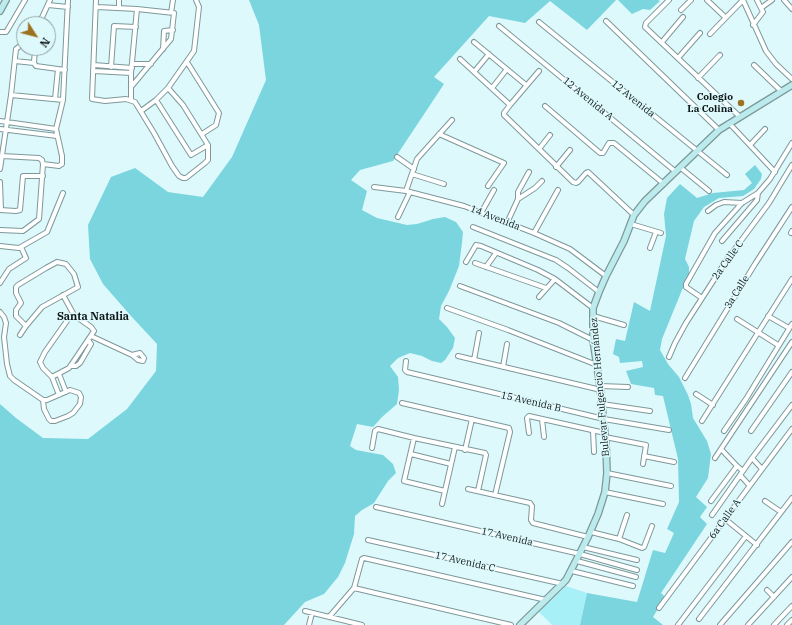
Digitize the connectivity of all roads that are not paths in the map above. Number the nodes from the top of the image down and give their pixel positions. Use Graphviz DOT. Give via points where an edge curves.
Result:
graph roads {
  1 [pos="6,0"];
  2 [pos="25,0"];
  3 [pos="50,0"];
  4 [pos="68,0"];
  5 [pos="96,0"];
  6 [pos="119,0"];
  7 [pos="173,0"];
  8 [pos="196,0"];
  9 [pos="669,0"];
  10 [pos="691,0"];
  11 [pos="707,0"];
  12 [pos="743,0"];
  13 [pos="757,0"];
  14 [pos="772,0"];
  15 [pos="784,0"];
  16 [pos="48,5"];
  17 [pos="68,7"];
  18 [pos="97,7"];
  19 [pos="119,8"];
  20 [pos="137,9"];
  21 [pos="792,9"];
  22 [pos="681,10"];
  23 [pos="762,10"];
  24 [pos="0,11"];
  25 [pos="171,13"];
  26 [pos="43,16"];
  27 [pos="683,17"];
  28 [pos="725,17"];
  29 [pos="606,21"];
  30 [pos="539,22"];
  31 [pos="754,25"];
  32 [pos="499,26"];
  33 [pos="136,27"];
  34 [pos="173,30"];
  35 [pos="0,32"];
  36 [pos="700,34"];
  37 [pos="710,34"];
  38 [pos="474,42"];
  39 [pos="662,42"];
  40 [pos="16,49"];
  41 [pos="163,50"];
  42 [pos="489,54"];
  43 [pos="720,55"];
  44 [pos="34,56"];
  45 [pos="678,58"];
  46 [pos="460,59"];
  47 [pos="15,61"];
  48 [pos="187,62"];
  49 [pos="34,63"];
  50 [pos="151,64"];
  51 [pos="94,65"];
  52 [pos="754,65"];
  53 [pos="132,66"];
  54 [pos="111,67"];
  55 [pos="58,69"];
  56 [pos="507,69"];
  57 [pos="65,70"];
  58 [pos="94,71"];
  59 [pos="538,71"];
  60 [pos="474,72"];
  61 [pos="132,73"];
  62 [pos="698,78"];
  63 [pos="792,79"];
  64 [pos="526,85"];
  65 [pos="792,85"];
  66 [pos="131,87"];
  67 [pos="168,88"];
  68 [pos="492,88"];
  69 [pos="781,91"];
  70 [pos="11,95"];
  71 [pos="55,99"];
  72 [pos="63,100"];
  73 [pos="131,100"];
  74 [pos="156,100"];
  75 [pos="510,105"];
  76 [pos="545,106"];
  77 [pos="141,110"];
  78 [pos="739,116"];
  79 [pos="452,120"];
  80 [pos="0,121"];
  81 [pos="7,122"];
  82 [pos="729,123"];
  83 [pos="0,129"];
  84 [pos="56,129"];
  85 [pos="765,129"];
  86 [pos="6,130"];
  87 [pos="719,130"];
  88 [pos="202,134"];
  89 [pos="439,134"];
  90 [pos="550,135"];
  91 [pos="57,136"];
  92 [pos="792,144"];
  93 [pos="208,145"];
  94 [pos="750,145"];
  95 [pos="539,149"];
  96 [pos="570,150"];
  97 [pos="697,152"];
  98 [pos="2,156"];
  99 [pos="397,157"];
  100 [pos="44,164"];
  101 [pos="792,166"];
  102 [pos="556,167"];
  103 [pos="0,169"];
  104 [pos="414,169"];
  105 [pos="679,170"];
  106 [pos="530,172"];
  107 [pos="775,172"];
  108 [pos="412,174"];
  109 [pos="727,175"];
  110 [pos="43,176"];
  111 [pos="542,181"];
  112 [pos="0,182"];
  113 [pos="444,184"];
  114 [pos="664,184"];
  115 [pos="488,186"];
  116 [pos="374,187"];
  117 [pos="494,190"];
  118 [pos="558,190"];
  119 [pos="408,191"];
  120 [pos="709,191"];
  121 [pos="63,193"];
  122 [pos="758,193"];
  123 [pos="518,199"];
  124 [pos="742,203"];
  125 [pos="792,207"];
  126 [pos="0,210"];
  127 [pos="708,211"];
  128 [pos="481,213"];
  129 [pos="634,215"];
  130 [pos="398,217"];
  131 [pos="507,223"];
  132 [pos="631,224"];
  133 [pos="473,227"];
  134 [pos="0,230"];
  135 [pos="656,232"];
  136 [pos="534,233"];
  137 [pos="661,233"];
  138 [pos="722,241"];
  139 [pos="0,246"];
  140 [pos="21,247"];
  141 [pos="650,248"];
  142 [pos="496,252"];
  143 [pos="466,262"];
  144 [pos="475,263"];
  145 [pos="486,267"];
  146 [pos="606,276"];
  147 [pos="555,279"];
  148 [pos="792,279"];
  149 [pos="0,283"];
  150 [pos="460,286"];
  151 [pos="546,288"];
  152 [pos="599,292"];
  153 [pos="63,295"];
  154 [pos="539,297"];
  155 [pos="702,298"];
  156 [pos="447,308"];
  157 [pos="594,308"];
  158 [pos="0,312"];
  159 [pos="74,315"];
  160 [pos="592,316"];
  161 [pos="768,316"];
  162 [pos="737,319"];
  163 [pos="792,324"];
  164 [pos="624,325"];
  165 [pos="26,326"];
  166 [pos="789,328"];
  167 [pos="759,332"];
  168 [pos="479,333"];
  169 [pos="20,335"];
  170 [pos="90,338"];
  171 [pos="594,340"];
  172 [pos="792,342"];
  173 [pos="507,344"];
  174 [pos="778,345"];
  175 [pos="132,355"];
  176 [pos="458,356"];
  177 [pos="669,357"];
  178 [pos="474,360"];
  179 [pos="406,361"];
  180 [pos="597,365"];
  181 [pos="503,367"];
  182 [pos="792,372"];
  183 [pos="59,374"];
  184 [pos="52,377"];
  185 [pos="684,378"];
  186 [pos="628,387"];
  187 [pos="600,388"];
  188 [pos="66,392"];
  189 [pos="696,394"];
  190 [pos="59,395"];
  191 [pos="43,400"];
  192 [pos="402,403"];
  193 [pos="602,404"];
  194 [pos="713,405"];
  195 [pos="792,405"];
  196 [pos="650,411"];
  197 [pos="472,419"];
  198 [pos="542,419"];
  199 [pos="604,419"];
  200 [pos="702,421"];
  201 [pos="792,429"];
  202 [pos="593,430"];
  203 [pos="669,430"];
  204 [pos="724,431"];
  205 [pos="752,431"];
  206 [pos="529,433"];
  207 [pos="605,435"];
  208 [pos="544,437"];
  209 [pos="414,438"];
  210 [pos="372,448"];
  211 [pos="455,448"];
  212 [pos="722,449"];
  213 [pos="465,450"];
  214 [pos="594,452"];
  215 [pos="411,454"];
  216 [pos="644,456"];
  217 [pos="715,458"];
  218 [pos="752,458"];
  219 [pos="674,462"];
  220 [pos="451,464"];
  221 [pos="643,464"];
  222 [pos="737,466"];
  223 [pos="762,469"];
  224 [pos="744,471"];
  225 [pos="607,474"];
  226 [pos="740,475"];
  227 [pos="750,485"];
  228 [pos="671,486"];
  229 [pos="468,489"];
  230 [pos="445,491"];
  231 [pos="478,491"];
  232 [pos="605,492"];
  233 [pos="495,495"];
  234 [pos="792,498"];
  235 [pos="711,501"];
  236 [pos="765,501"];
  237 [pos="442,504"];
  238 [pos="663,504"];
  239 [pos="376,507"];
  240 [pos="781,512"];
  241 [pos="627,514"];
  242 [pos="712,515"];
  243 [pos="725,519"];
  244 [pos="652,526"];
  245 [pos="589,534"];
  246 [pos="746,536"];
  247 [pos="618,539"];
  248 [pos="368,540"];
  249 [pos="792,542"];
  250 [pos="757,545"];
  251 [pos="584,547"];
  252 [pos="580,554"];
  253 [pos="637,560"];
  254 [pos="576,561"];
  255 [pos="637,570"];
  256 [pos="572,571"];
  257 [pos="636,577"];
  258 [pos="792,577"];
  259 [pos="563,584"];
  260 [pos="633,586"];
  261 [pos="354,588"];
  262 [pos="767,590"];
  263 [pos="774,597"];
  264 [pos="546,600"];
  265 [pos="792,606"];
  266 [pos="659,608"];
  267 [pos="305,611"];
  268 [pos="312,613"];
  269 [pos="329,617"];
  270 [pos="700,619"];
  271 [pos="792,620"];
  272 [pos="309,625"];
  273 [pos="362,625"];
  274 [pos="511,625"];
  275 [pos="520,625"];
  276 [pos="678,625"];
  277 [pos="720,625"];
  278 [pos="748,625"];
  279 [pos="774,625"];
  280 [pos="787,625"];
  1 -- 24 [label="street"];
  2 -- 35 [label="street" via="6,32"];
  3 -- 16 [label="street"];
  4 -- 17 [label="street"];
  5 -- 18 [label="street"];
  6 -- 19 [label="street"];
  7 -- 25 [label="street"];
  8 -- 48 [label="street" via="199,7 196,46"];
  9 -- 39 [label="street" via="645,27"];
  10 -- 22 [label="street"];
  11 -- 28 [label="street"];
  12 -- 28 [label="street"];
  12 -- 31 [label="street"];
  13 -- 23 [label="street"];
  14 -- 23 [label="street"];
  15 -- 21 [label="street"];
  16 -- 17 [label="street"];
  16 -- 26 [label="street"];
  17 -- 57 [label="street"];
  18 -- 19 [label="street"];
  18 -- 51 [label="street"];
  19 -- 20 [label="street"];
  20 -- 25 [label="street"];
  20 -- 33 [label="street"];
  23 -- 31 [label="street"];
  25 -- 34 [label="street" via="175,13"];
  27 -- 39 [label="street"];
  28 -- 37 [label="street"];
  29 -- 87 [label="street"];
  30 -- 97 [label="street, 12 Avenida"];
  31 -- 63 [label="street" via="771,58"];
  32 -- 105 [label="street, 12 Avenida A"];
  33 -- 53 [label="street"];
  33 -- 54 [label="street" via="114,26"];
  34 -- 41 [label="street" via="172,39"];
  34 -- 41 [label="street" via="164,31"];
  36 -- 45 [label="street"];
  38 -- 42 [label="street"];
  39 -- 45 [label="street"];
  40 -- 47 [label="street"];
  41 -- 50 [label="street"];
  42 -- 56 [label="street"];
  42 -- 60 [label="street"];
  43 -- 62 [label="street"];
  44 -- 49 [label="street"];
  45 -- 62 [label="street"];
  46 -- 60 [label="street"];
  47 -- 49 [label="street"];
  47 -- 70 [label="street"];
  48 -- 67 [label="street"];
  48 -- 88 [label="street" via="218,111 216,125"];
  49 -- 55 [label="street" via="37,67"];
  50 -- 53 [label="street"];
  50 -- 66 [label="street"];
  51 -- 54 [label="street"];
  51 -- 58 [label="street"];
  52 -- 69 [label="street"];
  53 -- 54 [label="street"];
  53 -- 61 [label="street"];
  55 -- 57 [label="street"];
  55 -- 71 [label="street"];
  56 -- 64 [label="street"];
  56 -- 68 [label="street"];
  57 -- 72 [label="street"];
  58 -- 61 [label="street"];
  58 -- 73 [label="street" via="93,100"];
  59 -- 64 [label="street"];
  60 -- 68 [label="street"];
  61 -- 66 [label="street"];
  62 -- 78 [label="street"];
  64 -- 75 [label="street"];
  65 -- 69 [label="street, Bulevar Fulgencio Hernández"];
  66 -- 73 [label="street"];
  67 -- 74 [label="street"];
  67 -- 88 [label="street"];
  68 -- 75 [label="street"];
  69 -- 78 [label="street, Bulevar Fulgencio Hernández"];
  70 -- 71 [label="street"];
  70 -- 81 [label="street"];
  71 -- 72 [label="street"];
  72 -- 84 [label="street"];
  73 -- 77 [label="street"];
  74 -- 77 [label="street"];
  74 -- 93 [label="street" via="191,155"];
  75 -- 95 [label="street" via="504,115"];
  76 -- 114 [label="street" via="600,153 609,143 614,143"];
  77 -- 93 [label="street" via="179,176 186,178 208,160"];
  78 -- 82 [label="street, Bulevar Fulgencio Hernández"];
  79 -- 89 [label="street"];
  80 -- 81 [label="street"];
  81 -- 84 [label="street"];
  81 -- 86 [label="street"];
  82 -- 87 [label="street, Bulevar Fulgencio Hernández"];
  82 -- 94 [label="street"];
  83 -- 86 [label="street"];
  84 -- 91 [label="street"];
  85 -- 94 [label="street"];
  86 -- 91 [label="street"];
  86 -- 98 [label="street"];
  87 -- 97 [label="street, Bulevar Fulgencio Hernández"];
  88 -- 93 [label="street"];
  89 -- 104 [label="street" via="417,159"];
  89 -- 115 [label="street" via="504,163"];
  90 -- 95 [label="street"];
  91 -- 100 [label="street" via="62,164"];
  92 -- 107 [label="street"];
  94 -- 107 [label="street"];
  95 -- 102 [label="street"];
  96 -- 102 [label="street"];
  97 -- 105 [label="street, Bulevar Fulgencio Hernández"];
  97 -- 109 [label="street, 12 Avenida"];
  98 -- 100 [label="street" via="39,158"];
  98 -- 103 [label="street"];
  99 -- 104 [label="street"];
  100 -- 110 [label="street"];
  101 -- 155 [label="street, 2a Calle C"];
  102 -- 129 [label="street" via="576,183 586,173 590,173"];
  104 -- 108 [label="street"];
  105 -- 114 [label="street, Bulevar Fulgencio Hernández"];
  105 -- 120 [label="street, 12 Avenida A"];
  106 -- 123 [label="street" via="518,192"];
  107 -- 122 [label="street"];
  108 -- 113 [label="street"];
  108 -- 119 [label="street"];
  110 -- 126 [label="street" via="23,176 20,210"];
  110 -- 134 [label="street" via="38,222 23,231"];
  111 -- 123 [label="street"];
  112 -- 126 [label="street"];
  114 -- 129 [label="street, Bulevar Fulgencio Hernández"];
  116 -- 119 [label="street, 14 Avenida"];
  117 -- 128 [label="street"];
  118 -- 136 [label="street"];
  119 -- 128 [label="street, 14 Avenida"];
  119 -- 130 [label="street"];
  121 -- 140 [label="street" via="47,232"];
  122 -- 124 [label="street"];
  122 -- 138 [label="street" via="758,200"];
  123 -- 131 [label="street"];
  124 -- 127 [label="street" via="724,202"];
  124 -- 155 [label="street" via="715,233 686,284 686,287"];
  125 -- 185 [label="street, 3a Calle"];
  128 -- 131 [label="street, 14 Avenida"];
  129 -- 132 [label="street, Bulevar Fulgencio Hernández"];
  131 -- 136 [label="street, 14 Avenida"];
  132 -- 135 [label="street"];
  132 -- 146 [label="street, Bulevar Fulgencio Hernández"];
  133 -- 152 [label="street" via="556,260"];
  135 -- 137 [label="street"];
  135 -- 141 [label="street"];
  136 -- 146 [label="street, 14 Avenida" via="570,249"];
  139 -- 140 [label="street"];
  140 -- 149 [label="street" via="26,258 9,269"];
  142 -- 143 [label="street" via="476,245"];
  142 -- 145 [label="street"];
  142 -- 147 [label="street"];
  144 -- 145 [label="street"];
  145 -- 151 [label="street"];
  146 -- 152 [label="street, Bulevar Fulgencio Hernández"];
  147 -- 151 [label="street"];
  147 -- 157 [label="street"];
  148 -- 161 [label="street"];
  150 -- 171 [label="street" via="559,323"];
  151 -- 154 [label="street"];
  152 -- 157 [label="street, Bulevar Fulgencio Hernández"];
  153 -- 159 [label="street"];
  153 -- 165 [label="street" via="40,308"];
  153 -- 165 [label="street" via="78,285 74,274 64,262 52,264 18,285 16,290 21,302 15,313"];
  155 -- 177 [label="street, 2a Calle C"];
  156 -- 180 [label="street"];
  157 -- 160 [label="street, Bulevar Fulgencio Hernández"];
  158 -- 191 [label="street" via="6,323 5,351 10,376"];
  159 -- 170 [label="street" via="93,328"];
  159 -- 184 [label="street" via="69,318 40,362"];
  160 -- 164 [label="street"];
  160 -- 171 [label="street, Bulevar Fulgencio Hernández"];
  161 -- 166 [label="street"];
  161 -- 167 [label="street"];
  162 -- 167 [label="street"];
  163 -- 166 [label="street"];
  165 -- 169 [label="street"];
  166 -- 174 [label="street"];
  167 -- 174 [label="street"];
  167 -- 194 [label="street"];
  168 -- 178 [label="street"];
  170 -- 175 [label="street"];
  170 -- 183 [label="street" via="91,344 80,364 71,366"];
  171 -- 180 [label="street, Bulevar Fulgencio Hernández"];
  172 -- 212 [label="street"];
  173 -- 181 [label="street"];
  174 -- 204 [label="street"];
  176 -- 178 [label="street"];
  178 -- 181 [label="street"];
  179 -- 199 [label="street, 15 Avenida B" via="407,372"];
  180 -- 187 [label="street, Bulevar Fulgencio Hernández"];
  181 -- 187 [label="street"];
  182 -- 205 [label="street"];
  183 -- 184 [label="street"];
  183 -- 188 [label="street"];
  184 -- 190 [label="street"];
  186 -- 187 [label="street"];
  187 -- 193 [label="street, Bulevar Fulgencio Hernández"];
  188 -- 190 [label="street"];
  188 -- 191 [label="street" via="79,393 80,404 73,413 60,420 49,419"];
  189 -- 194 [label="street"];
  190 -- 191 [label="street"];
  192 -- 197 [label="street"];
  193 -- 196 [label="street"];
  193 -- 199 [label="street, Bulevar Fulgencio Hernández"];
  194 -- 200 [label="street"];
  195 -- 218 [label="street"];
  197 -- 213 [label="street"];
  197 -- 233 [label="street" via="509,428"];
  198 -- 202 [label="street"];
  198 -- 206 [label="street" via="529,416 527,418"];
  198 -- 208 [label="street"];
  199 -- 203 [label="street, 15 Avenida B"];
  199 -- 207 [label="street, Bulevar Fulgencio Hernández"];
  201 -- 223 [label="street, 6a Calle A"];
  202 -- 207 [label="street"];
  202 -- 214 [label="street"];
  207 -- 216 [label="street" via="646,445"];
  207 -- 225 [label="street, Bulevar Fulgencio Hernández"];
  209 -- 210 [label="street" via="378,429 375,431"];
  209 -- 211 [label="street"];
  209 -- 215 [label="street"];
  211 -- 213 [label="street"];
  211 -- 220 [label="street"];
  212 -- 217 [label="street"];
  212 -- 222 [label="street"];
  213 -- 231 [label="street" via="486,455"];
  215 -- 220 [label="street"];
  215 -- 230 [label="street" via="405,481"];
  216 -- 219 [label="street"];
  216 -- 221 [label="street"];
  218 -- 223 [label="street"];
  218 -- 224 [label="street"];
  220 -- 230 [label="street"];
  222 -- 224 [label="street"];
  222 -- 235 [label="street"];
  223 -- 227 [label="street, 6a Calle A"];
  224 -- 226 [label="street"];
  225 -- 228 [label="street"];
  225 -- 232 [label="street, Bulevar Fulgencio Hernández"];
  226 -- 227 [label="street"];
  226 -- 242 [label="street"];
  227 -- 243 [label="street, 6a Calle A"];
  229 -- 231 [label="street"];
  230 -- 237 [label="street"];
  231 -- 233 [label="street"];
  232 -- 238 [label="street"];
  232 -- 245 [label="street, Bulevar Fulgencio Hernández"];
  233 -- 245 [label="street" via="530,503 533,523"];
  234 -- 240 [label="street"];
  236 -- 240 [label="street"];
  239 -- 252 [label="street, 17 Avenida"];
  240 -- 250 [label="street"];
  241 -- 247 [label="street"];
  243 -- 246 [label="street"];
  243 -- 266 [label="street, 6a Calle A"];
  244 -- 247 [label="street" via="642,548"];
  245 -- 247 [label="street"];
  245 -- 251 [label="street, Bulevar Fulgencio Hernández"];
  246 -- 250 [label="street"];
  246 -- 276 [label="street"];
  248 -- 259 [label="street, 17 Avenida C"];
  249 -- 277 [label="street"];
  250 -- 270 [label="street"];
  251 -- 252 [label="street, Bulevar Fulgencio Hernández"];
  251 -- 253 [label="street"];
  252 -- 254 [label="street, Bulevar Fulgencio Hernández"];
  252 -- 255 [label="street, 17 Avenida"];
  254 -- 256 [label="street, Bulevar Fulgencio Hernández"];
  254 -- 257 [label="street"];
  256 -- 259 [label="street, Bulevar Fulgencio Hernández"];
  256 -- 260 [label="street"];
  258 -- 263 [label="street"];
  259 -- 264 [label="street, Bulevar Fulgencio Hernández"];
  261 -- 264 [label="street" via="364,558"];
  261 -- 269 [label="street"];
  261 -- 274 [label="street"];
  262 -- 263 [label="street"];
  263 -- 278 [label="street"];
  264 -- 275 [label="street, Bulevar Fulgencio Hernández"];
  265 -- 279 [label="street"];
  267 -- 268 [label="street"];
  268 -- 269 [label="street"];
  268 -- 272 [label="street"];
  269 -- 273 [label="street"];
  271 -- 280 [label="street"];
}
